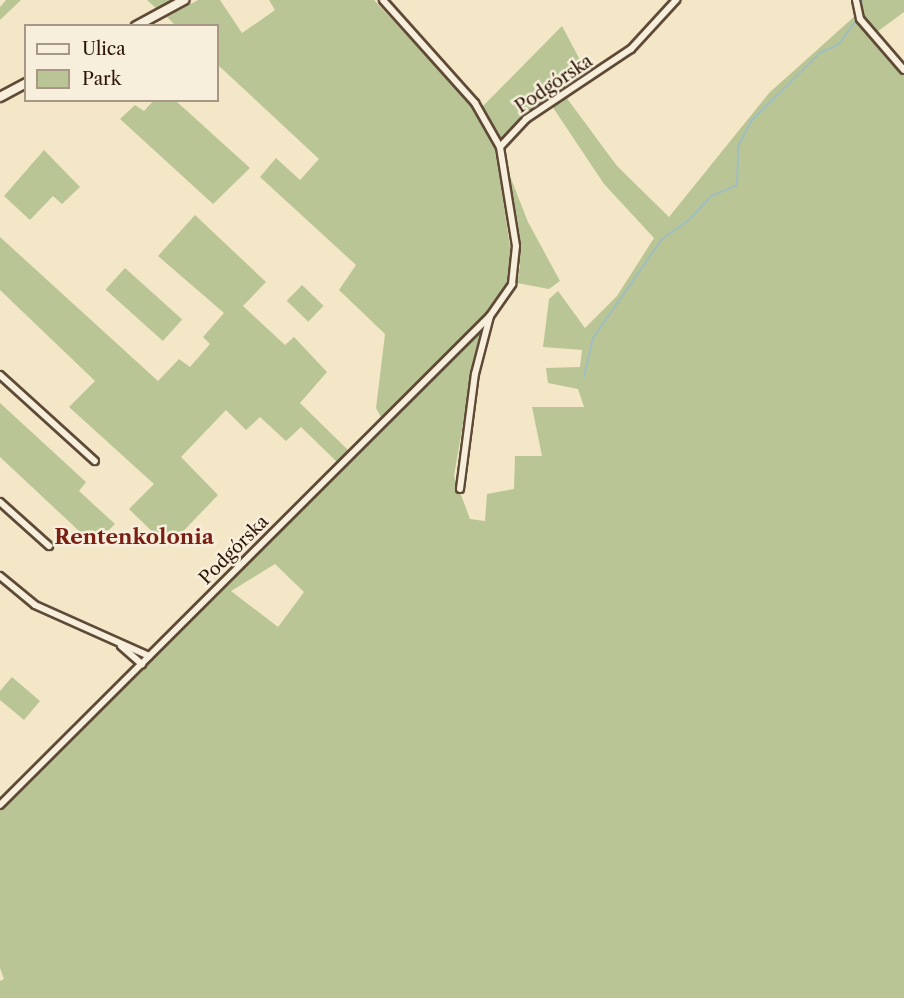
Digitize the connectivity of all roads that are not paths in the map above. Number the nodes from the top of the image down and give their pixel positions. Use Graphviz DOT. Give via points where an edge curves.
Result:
graph roads {
  1 [pos="184,0"];
  2 [pos="383,0"];
  3 [pos="676,0"];
  4 [pos="856,0"];
  5 [pos="140,24"];
  6 [pos="904,70"];
  7 [pos="24,84"];
  8 [pos="0,97"];
  9 [pos="500,147"];
  10 [pos="490,316"];
  11 [pos="0,375"];
  12 [pos="95,461"];
  13 [pos="460,489"];
  14 [pos="0,502"];
  15 [pos="49,546"];
  16 [pos="0,576"];
  17 [pos="116,642"];
  18 [pos="150,656"];
  19 [pos="142,664"];
  20 [pos="0,805"];
  1 -- 5 [label="street"];
  2 -- 9 [label="street" via="475,103"];
  3 -- 9 [label="street, Podgórska" via="631,49 526,119"];
  4 -- 6 [label="street" via="860,19"];
  7 -- 8 [label="street"];
  9 -- 10 [label="street, Podgórska" via="516,256 512,284"];
  10 -- 13 [label="street, Podgórska" via="475,374"];
  10 -- 18 [label="street, Podgórska"];
  11 -- 12 [label="street"];
  14 -- 15 [label="street"];
  16 -- 17 [label="street" via="35,605"];
  17 -- 18 [label="street"];
  17 -- 19 [label="street"];
  18 -- 19 [label="street, Podgórska"];
  19 -- 20 [label="street, Podgórska"];
}
